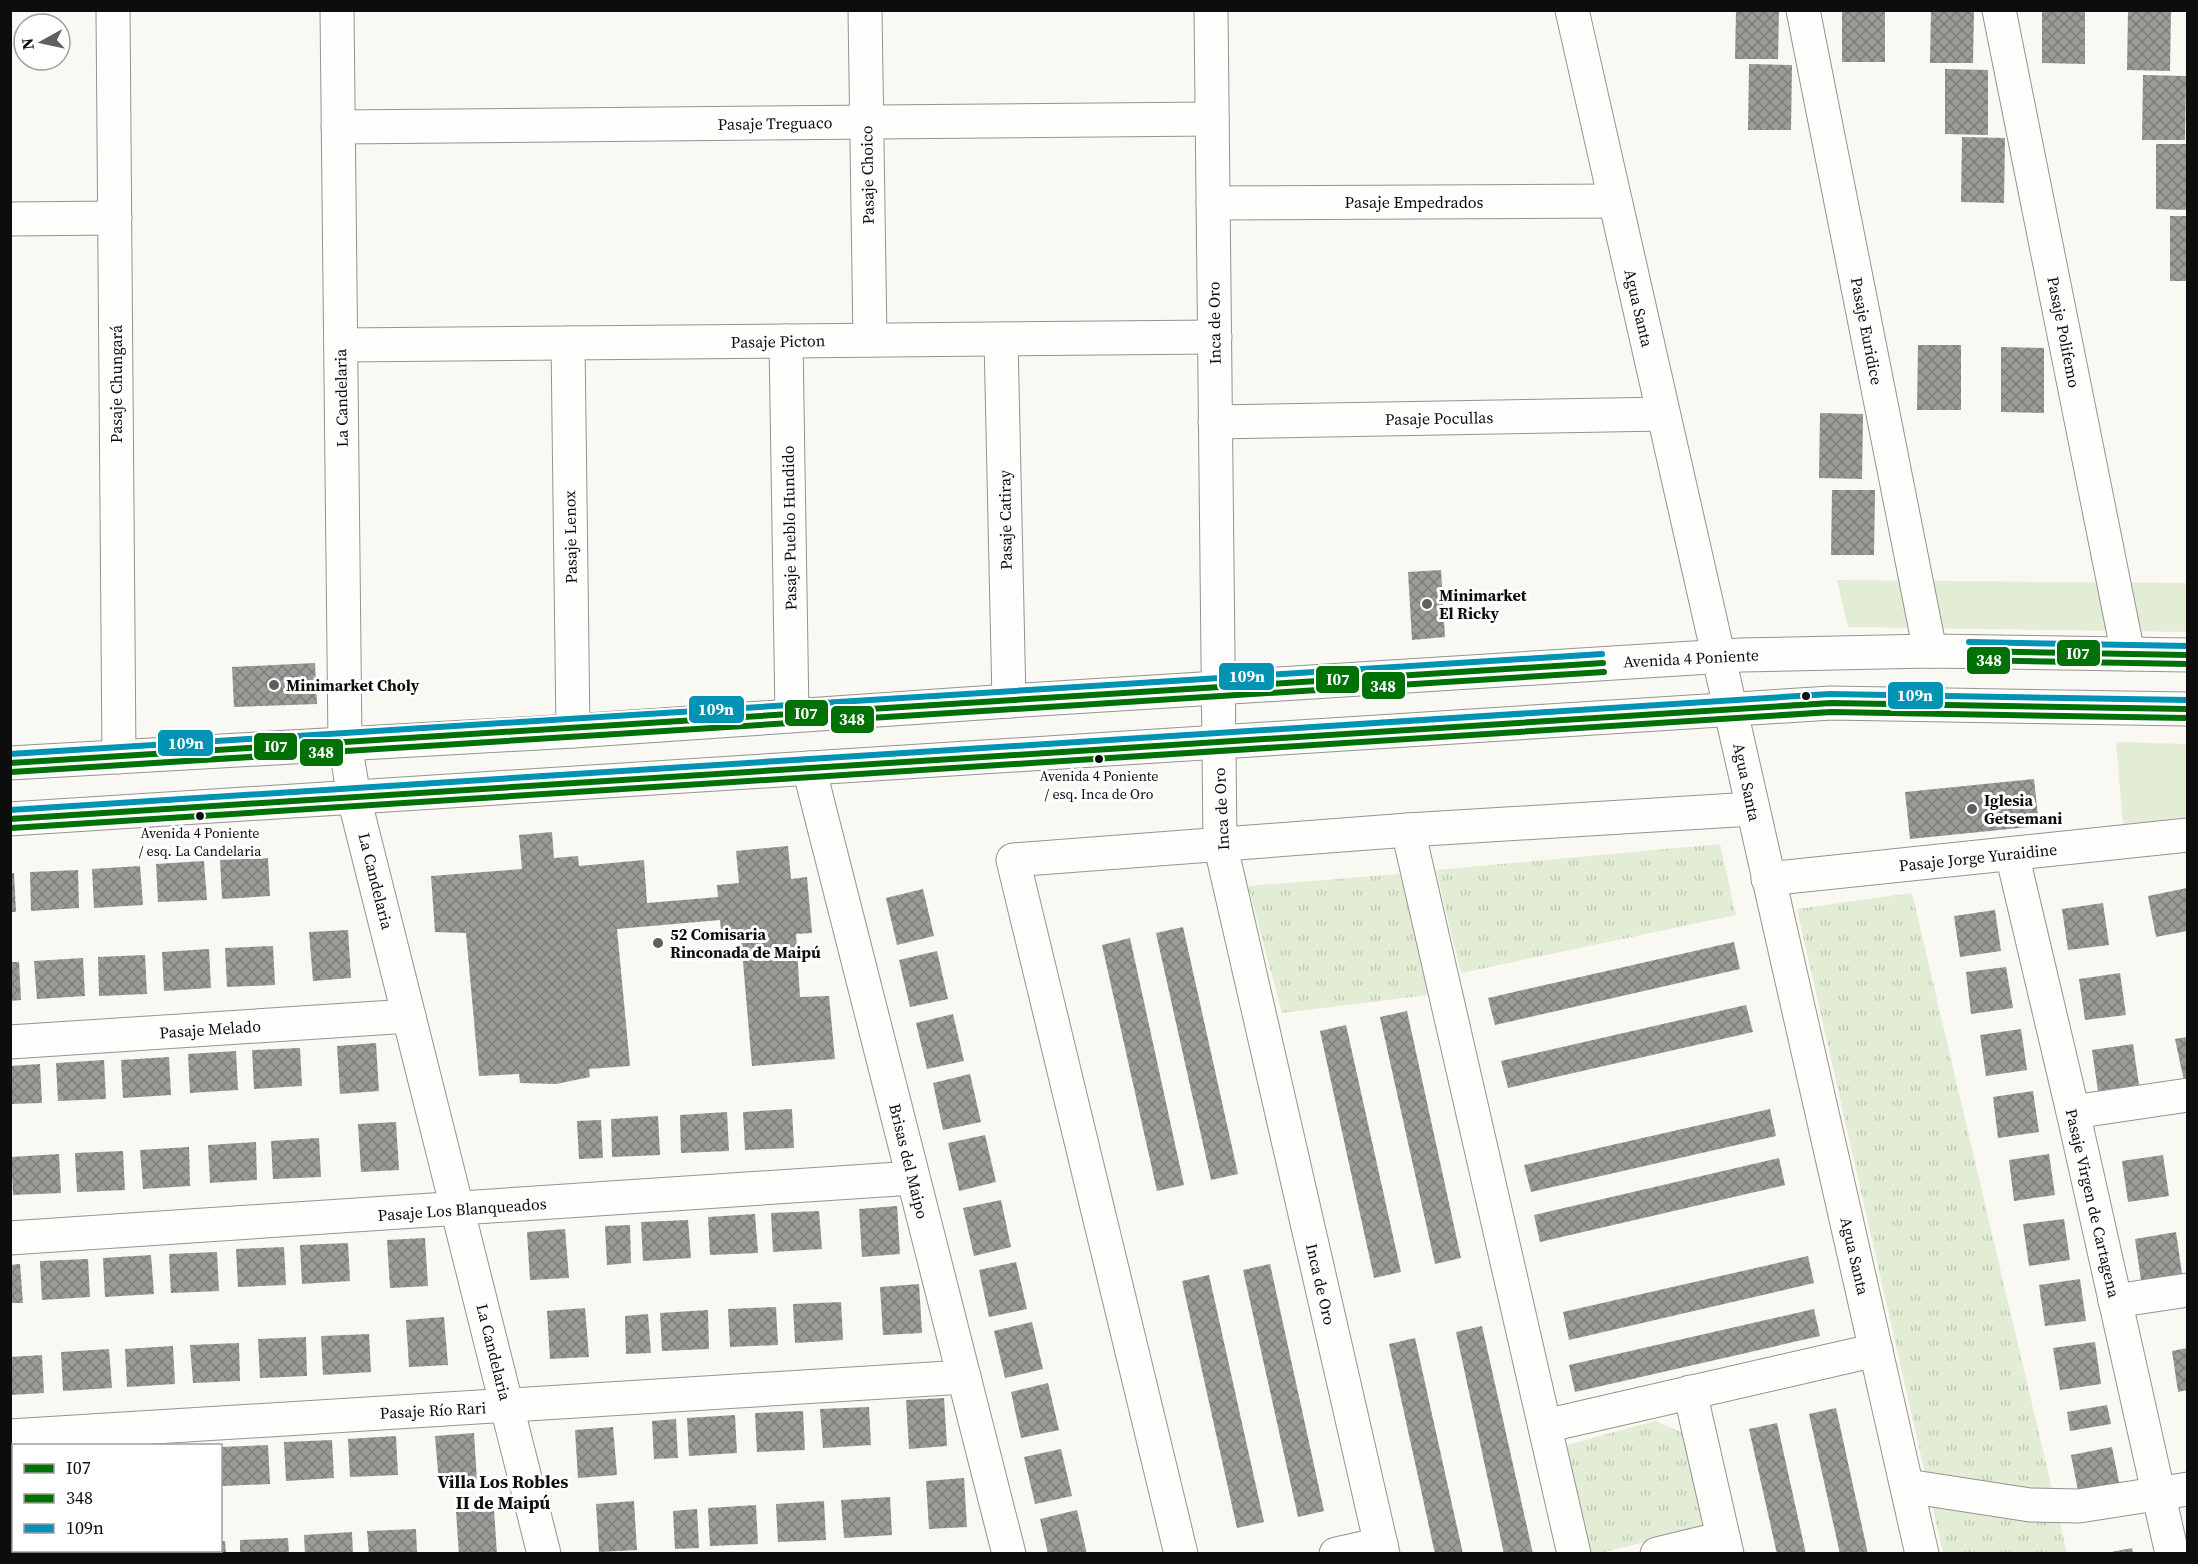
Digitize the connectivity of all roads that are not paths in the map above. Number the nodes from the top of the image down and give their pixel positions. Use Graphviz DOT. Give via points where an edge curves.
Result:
graph roads {
  1 [pos="113,10"];
  2 [pos="337,10"];
  3 [pos="865,10"];
  4 [pos="1211,10"];
  5 [pos="1572,10"];
  6 [pos="1803,10"];
  7 [pos="1999,10"];
  8 [pos="1212,119"];
  9 [pos="867,122"];
  10 [pos="338,128"];
  11 [pos="1615,201"];
  12 [pos="1213,203"];
  13 [pos="115,218"];
  14 [pos="10,219"];
  15 [pos="1215,337"];
  16 [pos="1001,339"];
  17 [pos="870,340"];
  18 [pos="786,341"];
  19 [pos="567,343"];
  20 [pos="340,345"];
  21 [pos="1663,414"];
  22 [pos="1215,422"];
  23 [pos="1930,651"];
  24 [pos="2128,654"];
  25 [pos="2187,655"];
  26 [pos="1718,656"];
  27 [pos="1218,688"];
  28 [pos="1009,700"];
  29 [pos="1731,709"];
  30 [pos="2187,709"];
  31 [pos="792,715"];
  32 [pos="693,723"];
  33 [pos="573,731"];
  34 [pos="345,743"];
  35 [pos="1219,743"];
  36 [pos="119,757"];
  37 [pos="10,763"];
  38 [pos="809,768"];
  39 [pos="695,776"];
  40 [pos="354,798"];
  41 [pos="1752,809"];
  42 [pos="10,819"];
  43 [pos="1408,830"];
  44 [pos="2187,835"];
  45 [pos="1220,843"];
  46 [pos="2012,854"];
  47 [pos="1768,879"];
  48 [pos="409,1016"];
  49 [pos="10,1042"];
  50 [pos="2187,1095"];
  51 [pos="2073,1112"];
  52 [pos="913,1178"];
  53 [pos="458,1209"];
  54 [pos="10,1238"];
  55 [pos="2187,1290"];
  56 [pos="2115,1301"];
  57 [pos="1876,1350"];
  58 [pos="964,1377"];
  59 [pos="1690,1392"];
  60 [pos="507,1406"];
  61 [pos="1545,1426"];
  62 [pos="10,1436"];
  63 [pos="1907,1486"];
  64 [pos="2173,1491"];
  65 [pos="1725,1546"];
  66 [pos="1382,1549"];
  67 [pos="544,1554"];
  68 [pos="1009,1554"];
  69 [pos="1181,1554"];
  70 [pos="1336,1554"];
  71 [pos="1574,1554"];
  72 [pos="1657,1554"];
  73 [pos="1922,1554"];
  74 [pos="2172,1554"];
  1 -- 13 [label="street, Pasaje Chungará"];
  2 -- 10 [label="street, La Candelaria"];
  3 -- 9 [label="street, Pasaje Choico"];
  4 -- 8 [label="street, Inca de Oro"];
  5 -- 11 [label="street, Agua Santa"];
  6 -- 23 [label="street, Pasaje Euridice"];
  7 -- 24 [label="street, Pasaje Polifemo"];
  8 -- 9 [label="street, Pasaje Treguaco"];
  8 -- 12 [label="street, Inca de Oro"];
  9 -- 10 [label="street, Pasaje Treguaco"];
  9 -- 17 [label="street, Pasaje Choico"];
  10 -- 20 [label="street, La Candelaria"];
  11 -- 12 [label="street, Pasaje Empedrados"];
  11 -- 21 [label="street, Agua Santa"];
  12 -- 15 [label="street, Inca de Oro"];
  13 -- 14 [label="street"];
  13 -- 36 [label="street, Pasaje Chungará"];
  15 -- 16 [label="street, Pasaje Picton"];
  15 -- 22 [label="street, Inca de Oro"];
  16 -- 17 [label="street, Pasaje Picton"];
  16 -- 28 [label="street, Pasaje Catiray"];
  17 -- 18 [label="street, Pasaje Picton"];
  18 -- 19 [label="street, Pasaje Picton"];
  18 -- 31 [label="street, Pasaje Pueblo Hundido"];
  19 -- 20 [label="street, Pasaje Picton"];
  19 -- 33 [label="street, Pasaje Lenox"];
  20 -- 34 [label="street, La Candelaria"];
  21 -- 22 [label="street, Pasaje Pocullas"];
  21 -- 26 [label="street, Agua Santa"];
  22 -- 27 [label="street, Inca de Oro"];
  23 -- 24 [label="street, Avenida 4 Poniente"];
  23 -- 26 [label="street, Avenida 4 Poniente"];
  24 -- 25 [label="street, Avenida 4 Poniente"];
  26 -- 27 [label="street, Avenida 4 Poniente"];
  26 -- 29 [label="street, Agua Santa"];
  27 -- 28 [label="street, Avenida 4 Poniente"];
  27 -- 35 [label="street, Inca de Oro"];
  28 -- 31 [label="street, Avenida 4 Poniente"];
  29 -- 30 [label="street" via="1843,703"];
  29 -- 35 [label="street"];
  29 -- 41 [label="street, Agua Santa"];
  31 -- 32 [label="street, Avenida 4 Poniente"];
  32 -- 33 [label="street, Avenida 4 Poniente"];
  32 -- 39 [label="street"];
  33 -- 34 [label="street, Avenida 4 Poniente"];
  34 -- 36 [label="street, Avenida 4 Poniente"];
  34 -- 40 [label="street, La Candelaria"];
  35 -- 38 [label="street"];
  35 -- 45 [label="street, Inca de Oro"];
  36 -- 37 [label="street, Avenida 4 Poniente"];
  38 -- 39 [label="street"];
  38 -- 52 [label="street, Brisas del Maipo"];
  39 -- 40 [label="street"];
  40 -- 42 [label="street"];
  40 -- 48 [label="street, La Candelaria"];
  41 -- 43 [label="street"];
  41 -- 47 [label="street, Agua Santa"];
  43 -- 45 [label="street"];
  43 -- 61 [label="street"];
  44 -- 46 [label="street, Pasaje Jorge Yuraidine"];
  45 -- 66 [label="street, Inca de Oro"];
  45 -- 69 [label="street" via="1013,860"];
  46 -- 47 [label="street, Pasaje Jorge Yuraidine"];
  46 -- 51 [label="street, Pasaje Virgen de Cartagena"];
  47 -- 57 [label="street, Agua Santa"];
  48 -- 49 [label="street, Pasaje Melado"];
  48 -- 53 [label="street, La Candelaria"];
  50 -- 51 [label="street"];
  51 -- 56 [label="street, Pasaje Virgen de Cartagena"];
  52 -- 53 [label="street, Pasaje Los Blanqueados"];
  52 -- 58 [label="street, Brisas del Maipo"];
  53 -- 54 [label="street, Pasaje Los Blanqueados"];
  53 -- 60 [label="street, La Candelaria"];
  55 -- 56 [label="street"];
  56 -- 64 [label="street, Pasaje Virgen de Cartagena"];
  57 -- 59 [label="street"];
  57 -- 63 [label="street, Agua Santa"];
  58 -- 60 [label="street, Pasaje Río Rari"];
  58 -- 68 [label="street, Brisas del Maipo"];
  59 -- 61 [label="street"];
  59 -- 65 [label="street"];
  60 -- 62 [label="street, Pasaje Río Rari"];
  60 -- 67 [label="street, La Candelaria"];
  61 -- 71 [label="street"];
  63 -- 64 [label="street" via="2039,1505 2079,1506"];
  63 -- 73 [label="street, Agua Santa"];
  64 -- 74 [label="street, Pasaje Virgen de Cartagena"];
  65 -- 72 [label="street"];
  66 -- 70 [label="street"];
}
